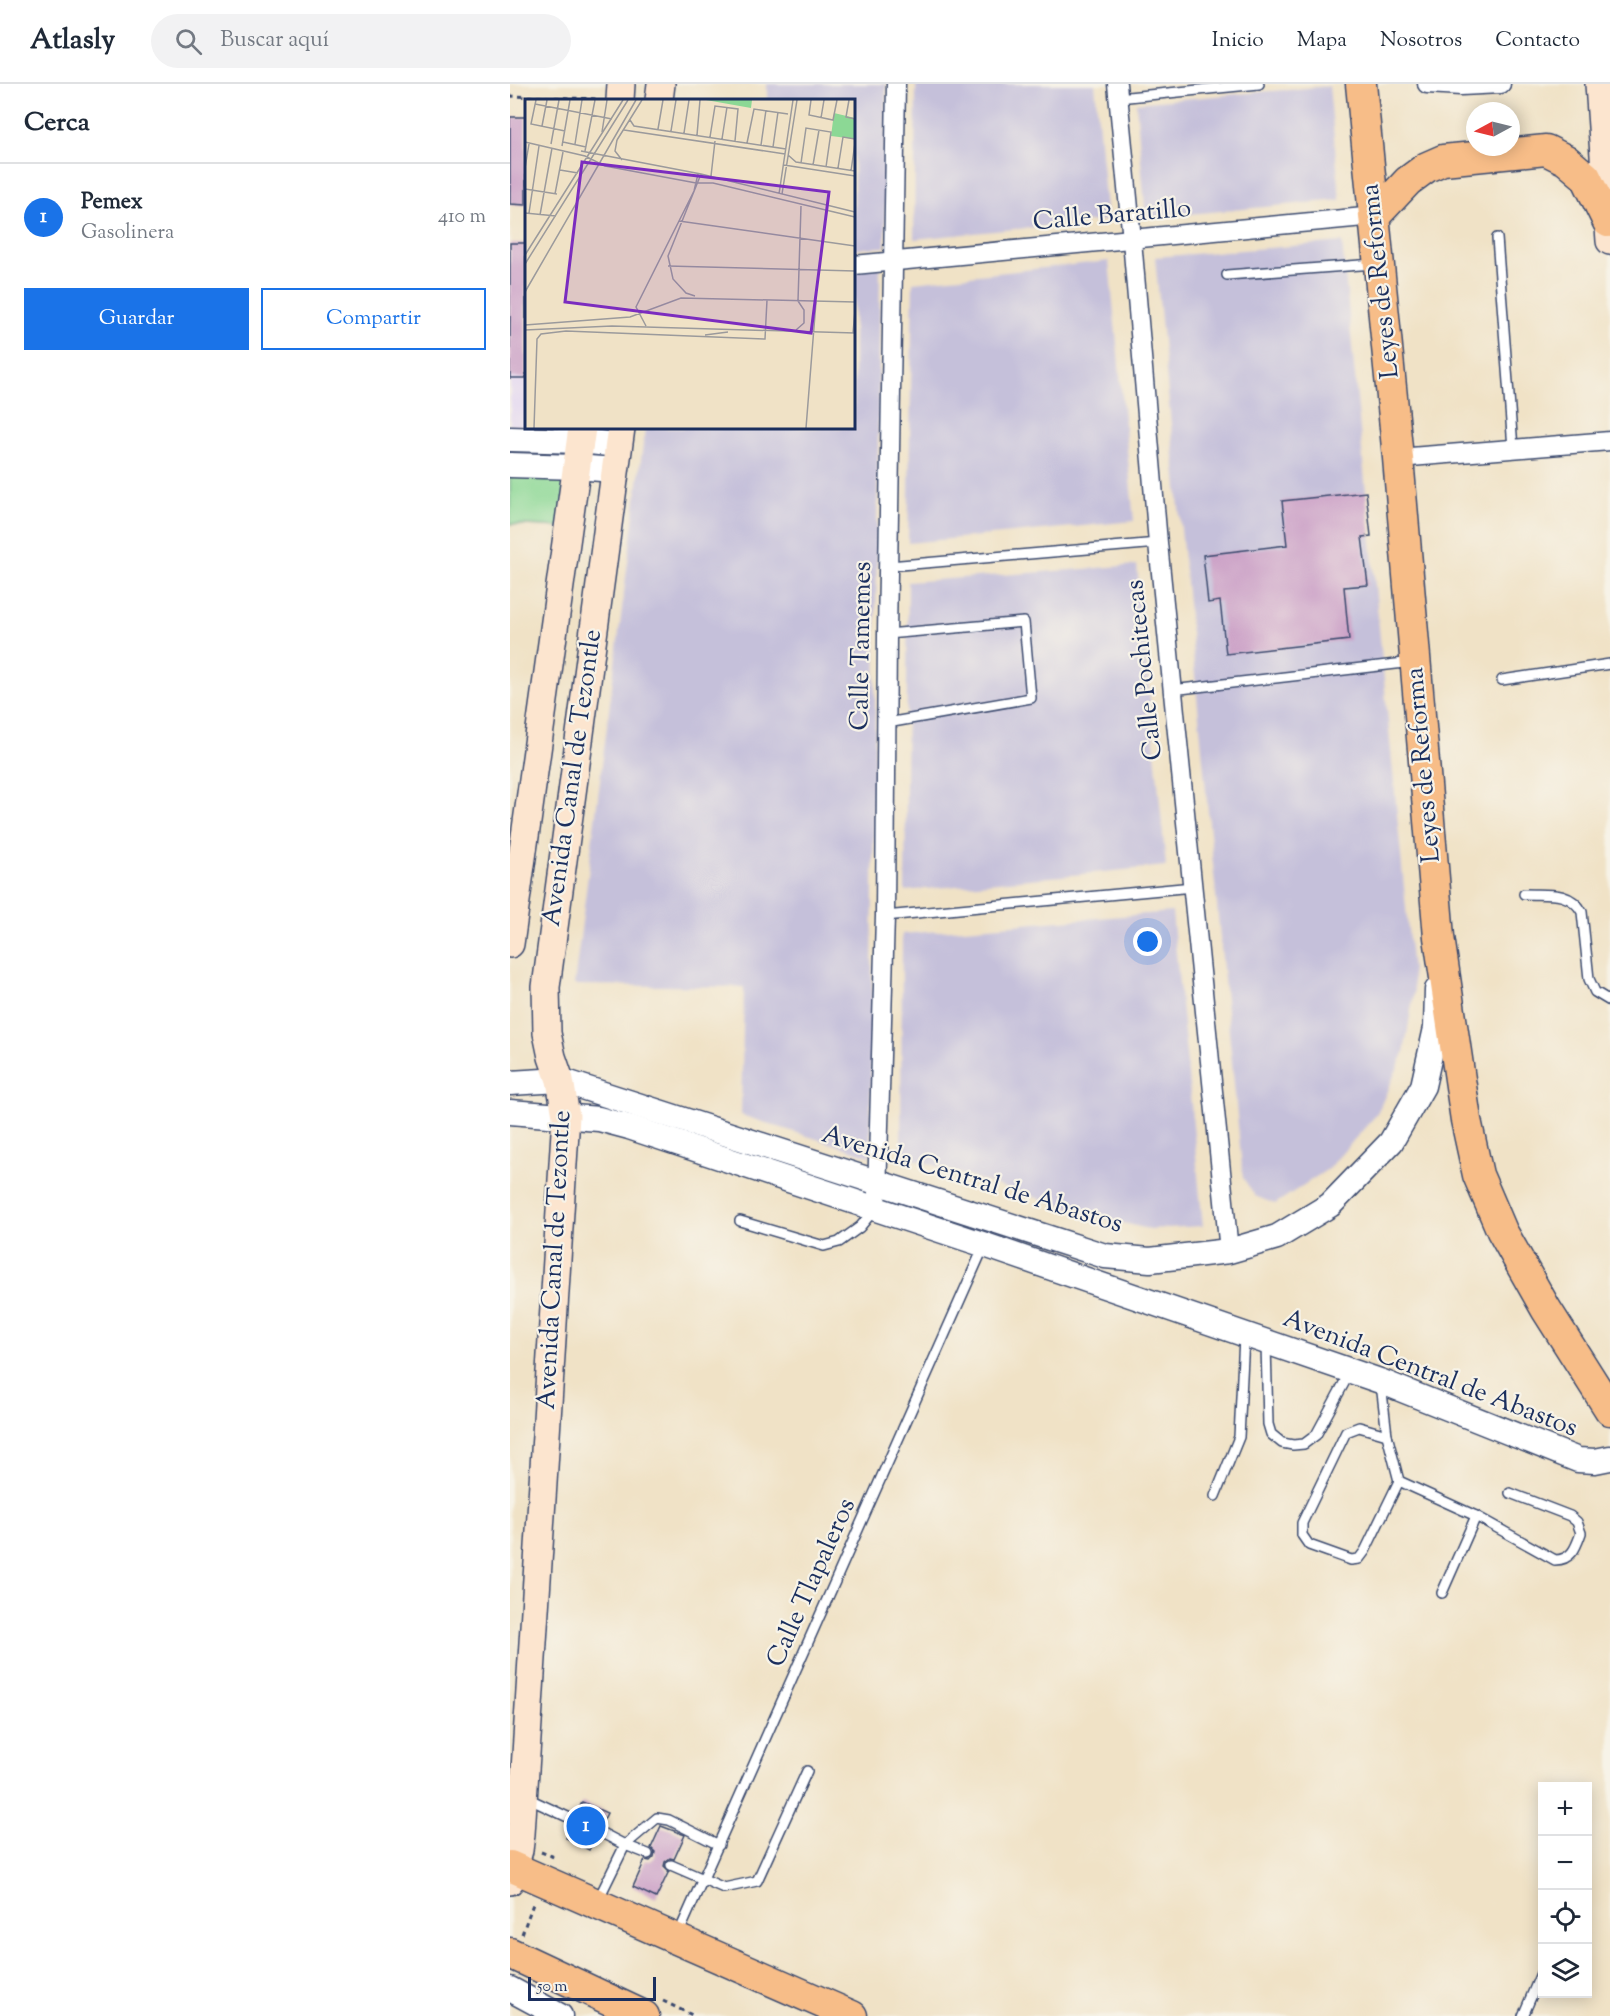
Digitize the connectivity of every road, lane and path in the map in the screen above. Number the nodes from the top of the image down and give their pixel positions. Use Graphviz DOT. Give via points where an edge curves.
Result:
graph roads {
  1 [pos="621,84"];
  2 [pos="661,84"];
  3 [pos="896,84"];
  4 [pos="1259,84"];
  5 [pos="1361,84"];
  6 [pos="1427,84"];
  7 [pos="1501,84"];
  8 [pos="1599,84"];
  9 [pos="1118,91"];
  10 [pos="510,96"];
  11 [pos="592,99"];
  12 [pos="620,99"];
  13 [pos="659,99"];
  14 [pos="1375,216"];
  15 [pos="1609,231"];
  16 [pos="1497,238"];
  17 [pos="1132,240"];
  18 [pos="894,261"];
  19 [pos="1379,264"];
  20 [pos="855,265"];
  21 [pos="1227,275"];
  22 [pos="510,439"];
  23 [pos="1610,441"];
  24 [pos="580,445"];
  25 [pos="617,447"];
  26 [pos="1513,448"];
  27 [pos="1398,458"];
  28 [pos="510,465"];
  29 [pos="1158,543"];
  30 [pos="888,566"];
  31 [pos="887,634"];
  32 [pos="1415,662"];
  33 [pos="1610,664"];
  34 [pos="1502,680"];
  35 [pos="1172,690"];
  36 [pos="887,723"];
  37 [pos="1193,887"];
  38 [pos="1524,894"];
  39 [pos="885,916"];
  40 [pos="1439,937"];
  41 [pos="510,944"];
  42 [pos="1610,1001"];
  43 [pos="560,1080"];
  44 [pos="510,1083"];
  45 [pos="510,1112"];
  46 [pos="566,1116"];
  47 [pos="878,1183"];
  48 [pos="875,1209"];
  49 [pos="740,1221"];
  50 [pos="985,1245"];
  51 [pos="1229,1251"];
  52 [pos="1255,1338"];
  53 [pos="1350,1371"];
  54 [pos="1380,1381"];
  55 [pos="1610,1410"];
  56 [pos="1387,1435"];
  57 [pos="1610,1458"];
  58 [pos="1399,1481"];
  59 [pos="1510,1493"];
  60 [pos="1215,1496"];
  61 [pos="1476,1516"];
  62 [pos="1442,1593"];
  63 [pos="807,1771"];
  64 [pos="524,1797"];
  65 [pos="574,1820"];
  66 [pos="598,1831"];
  67 [pos="625,1845"];
  68 [pos="719,1845"];
  69 [pos="648,1854"];
  70 [pos="671,1865"];
  71 [pos="512,1871"];
  72 [pos="704,1878"];
  73 [pos="597,1903"];
  74 [pos="677,1938"];
  75 [pos="510,1953"];
  76 [pos="1538,1980"];
  77 [pos="510,1989"];
  78 [pos="560,2016"];
  79 [pos="644,2016"];
  80 [pos="852,2016"];
  81 [pos="1523,2016"];
  1 -- 12 [label="main road"];
  2 -- 13 [label="main road"];
  3 -- 18 [label="street, Calle Tamemes"];
  4 -- 9 [label="lane"];
  5 -- 14 [label="main road, Leyes de Reforma"];
  6 -- 7 [label="street"];
  8 -- 15 [label="main road"];
  9 -- 17 [label="street, Calle Pochitecas"];
  10 -- 11 [label="path"];
  14 -- 15 [label="main road" via="1408,181 1443,160 1546,150 1586,177"];
  14 -- 17 [label="street, Calle Baratillo"];
  14 -- 19 [label="main road, Leyes de Reforma"];
  16 -- 26 [label="lane"];
  17 -- 18 [label="street, Calle Baratillo"];
  17 -- 29 [label="street, Calle Pochitecas"];
  18 -- 20 [label="street, Calle Baratillo"];
  18 -- 30 [label="street, Calle Tamemes"];
  19 -- 21 [label="lane"];
  19 -- 27 [label="main road, Leyes de Reforma"];
  22 -- 24 [label="street"];
  23 -- 26 [label="street"];
  24 -- 25 [label="street"];
  24 -- 28 [label="street"];
  24 -- 41 [label="main road, Avenida Canal de Tezontle"];
  25 -- 43 [label="main road, Avenida Canal de Tezontle" via="546,987 547,1033"];
  26 -- 27 [label="street"];
  27 -- 32 [label="main road, Leyes de Reforma"];
  29 -- 30 [label="lane"];
  29 -- 35 [label="street, Calle Pochitecas"];
  30 -- 31 [label="street, Calle Tamemes"];
  31 -- 36 [label="street, Calle Tamemes"];
  31 -- 36 [label="lane" via="1024,622 1031,698"];
  32 -- 35 [label="lane"];
  32 -- 40 [label="main road, Leyes de Reforma"];
  33 -- 34 [label="lane"];
  35 -- 37 [label="street, Calle Pochitecas"];
  36 -- 39 [label="street, Calle Tamemes"];
  37 -- 39 [label="lane"];
  37 -- 51 [label="street, Calle Pochitecas"];
  38 -- 42 [label="lane" via="1566,896 1577,902 1582,912 1589,979 1595,992"];
  39 -- 47 [label="street, Calle Tamemes"];
  40 -- 51 [label="street, Avenida Central de Abastos" via="1436,1028 1423,1086 1391,1142 1330,1205 1277,1237"];
  40 -- 55 [label="main road, Leyes de Reforma" via="1478,1175 1502,1231"];
  43 -- 44 [label="street, Avenida Central de Abastos"];
  43 -- 46 [label="main road, Avenida Canal de Tezontle"];
  43 -- 47 [label="street, Avenida Central de Abastos"];
  45 -- 46 [label="street, Avenida Central de Abastos"];
  46 -- 48 [label="street, Avenida Central de Abastos" via="629,1127"];
  46 -- 64 [label="main road, Avenida Canal de Tezontle"];
  47 -- 48 [label="street, Calle Tamemes"];
  47 -- 51 [label="street, Avenida Central de Abastos" via="1105,1256 1150,1260"];
  48 -- 49 [label="lane" via="860,1227 839,1242 824,1246"];
  48 -- 50 [label="street, Avenida Central de Abastos"];
  50 -- 52 [label="street, Avenida Central de Abastos"];
  50 -- 68 [label="lane, Calle Tlapaleros"];
  52 -- 53 [label="street, Avenida Central de Abastos"];
  52 -- 53 [label="lane" via="1268,1424 1271,1434 1282,1443 1304,1444 1316,1435"];
  52 -- 60 [label="lane" via="1239,1437"];
  53 -- 54 [label="street, Avenida Central de Abastos"];
  54 -- 56 [label="lane"];
  54 -- 57 [label="street, Avenida Central de Abastos" via="1578,1460"];
  56 -- 58 [label="lane"];
  56 -- 58 [label="lane" via="1359,1427 1346,1432 1302,1523 1302,1535 1309,1545 1351,1560 1359,1559"];
  58 -- 61 [label="lane"];
  59 -- 61 [label="lane" via="1577,1522 1581,1533 1575,1551 1564,1560 1555,1560"];
  61 -- 62 [label="lane"];
  63 -- 72 [label="lane" via="757,1881 724,1888"];
  64 -- 65 [label="lane"];
  64 -- 71 [label="main road, Avenida Canal de Tezontle"];
  66 -- 67 [label="lane"];
  67 -- 68 [label="lane" via="657,1818"];
  67 -- 69 [label="lane"];
  67 -- 73 [label="lane"];
  68 -- 72 [label="lane, Calle Tlapaleros"];
  70 -- 72 [label="lane"];
  71 -- 73 [label="main road"];
  72 -- 74 [label="lane, Calle Tlapaleros"];
  73 -- 74 [label="main road"];
  74 -- 80 [label="main road"];
  75 -- 79 [label="main road"];
  76 -- 81 [label="lane"];
  77 -- 78 [label="street"];
}
